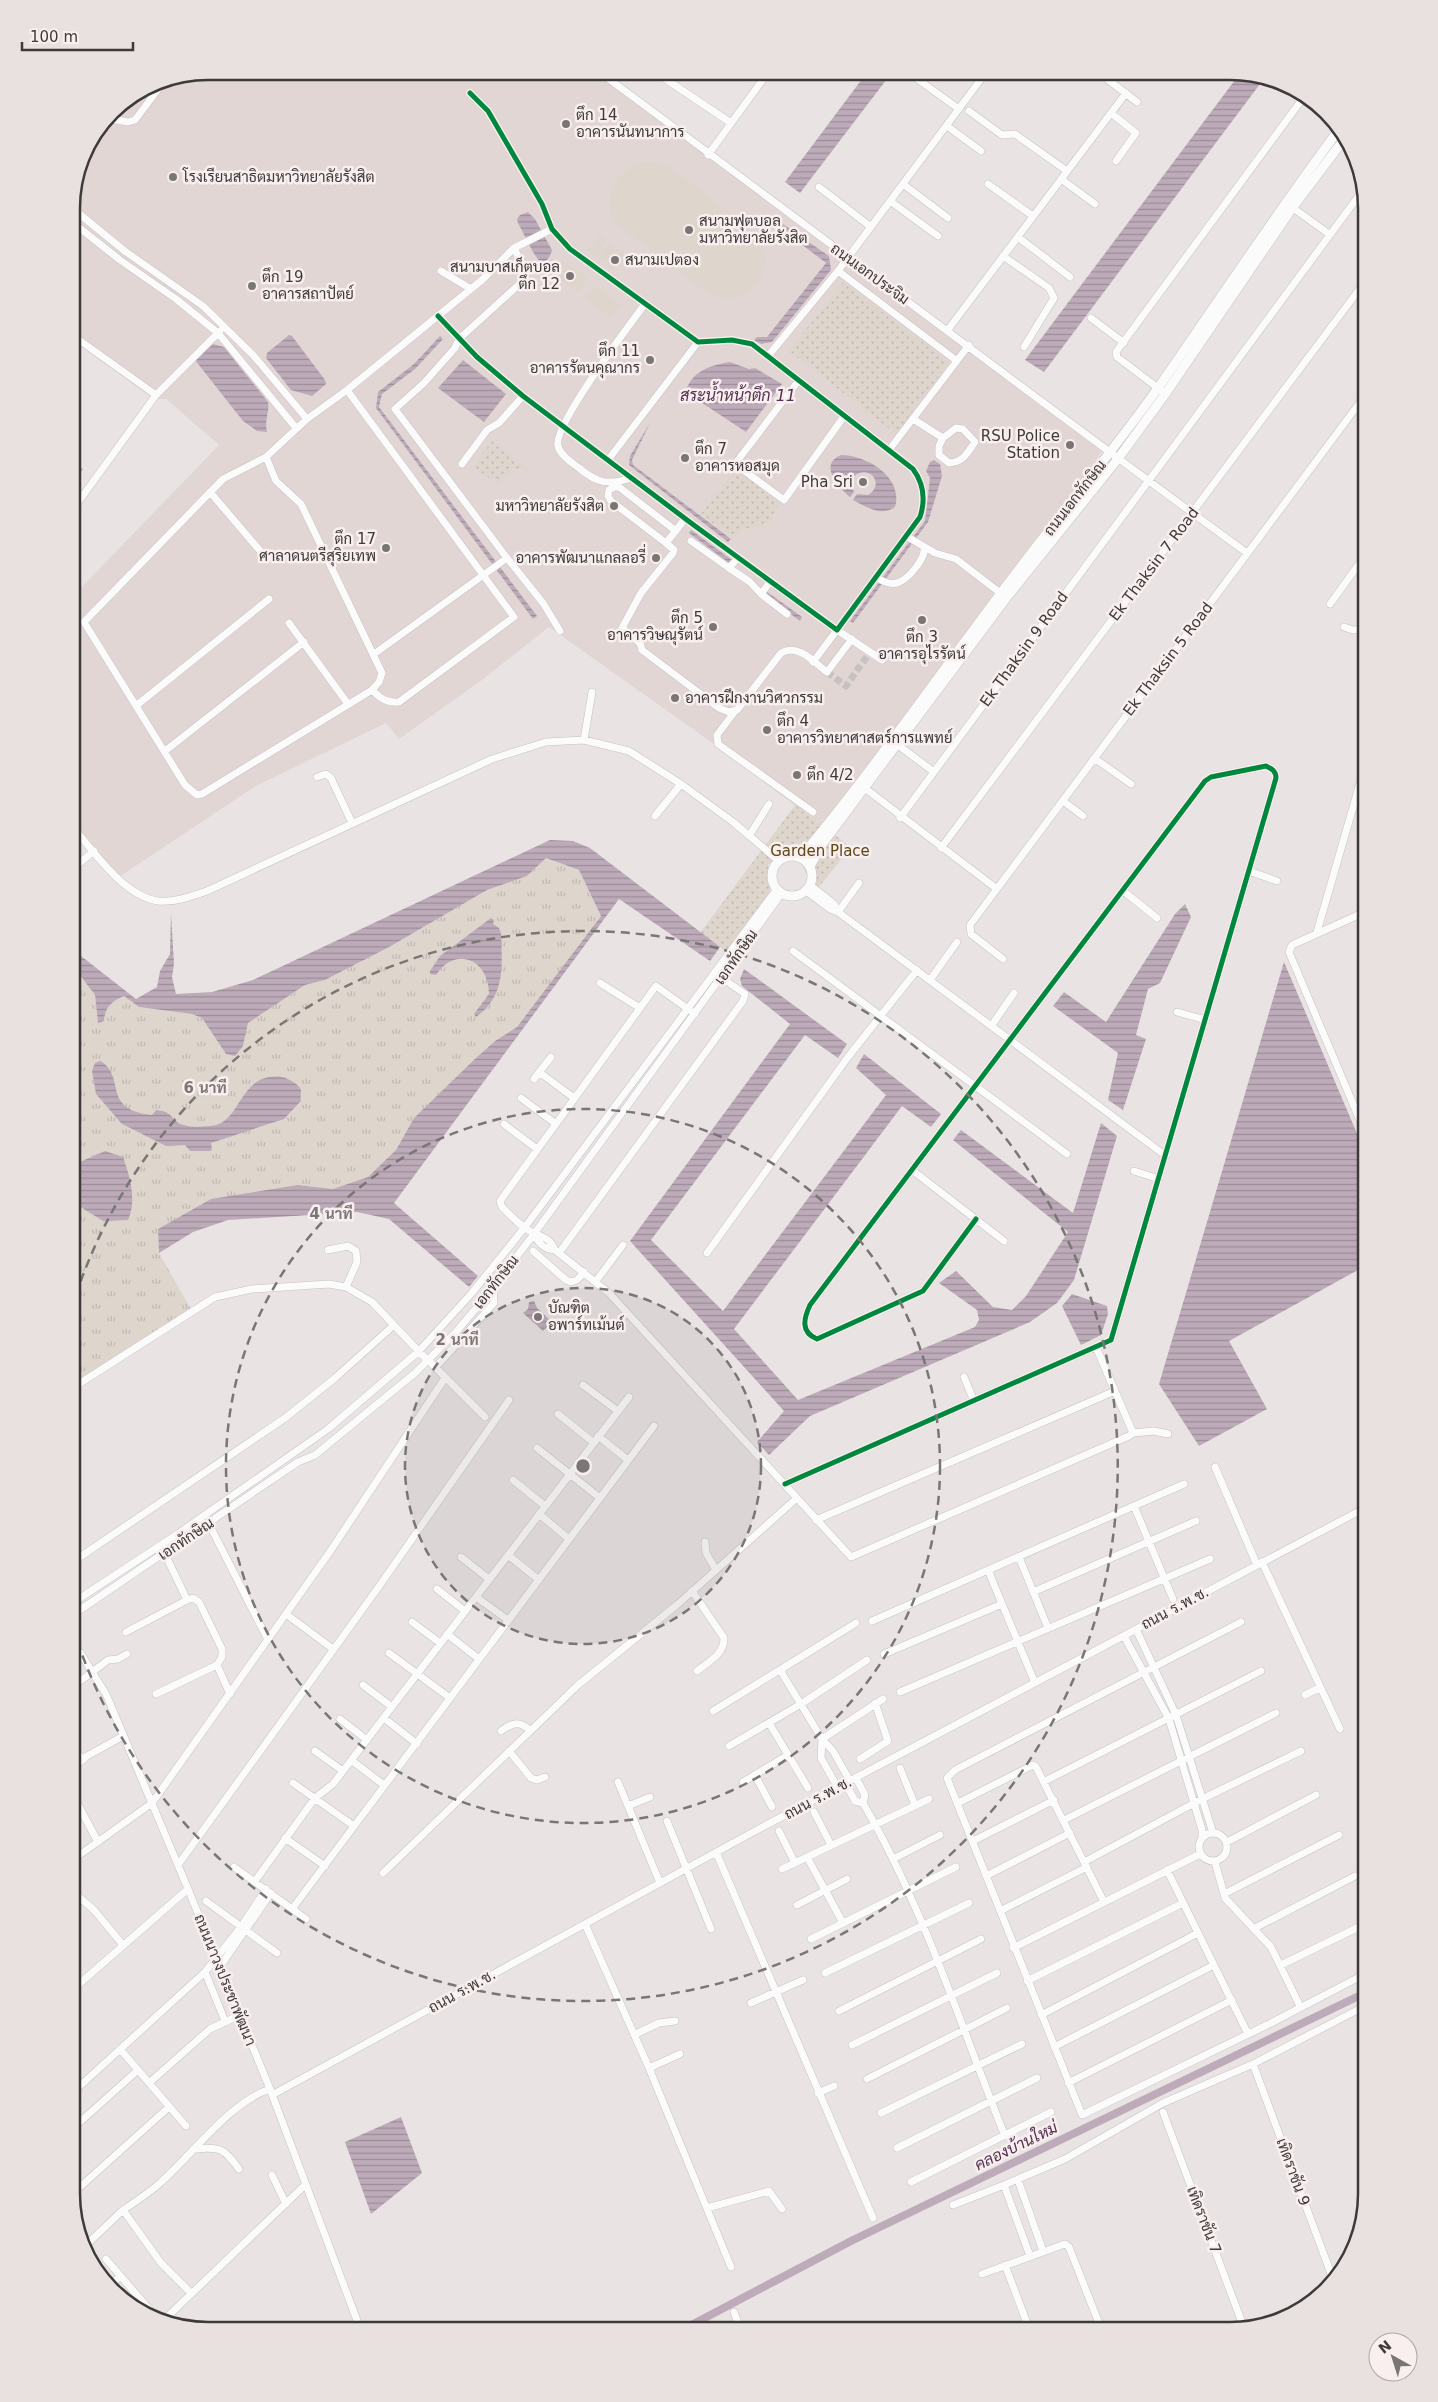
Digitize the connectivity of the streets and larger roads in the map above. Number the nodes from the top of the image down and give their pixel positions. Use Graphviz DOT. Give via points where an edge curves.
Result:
graph roads {
  1 [pos="610,80"];
  2 [pos="667,80"];
  3 [pos="763,80"];
  4 [pos="919,80"];
  5 [pos="982,80"];
  6 [pos="1109,80"];
  7 [pos="157,91"];
  8 [pos="470,93"];
  9 [pos="1126,93"];
  10 [pos="1138,102"];
  11 [pos="1300,102"];
  12 [pos="959,109"];
  13 [pos="969,111"];
  14 [pos="1111,112"];
  15 [pos="115,120"];
  16 [pos="731,124"];
  17 [pos="947,126"];
  18 [pos="1335,136"];
  19 [pos="1340,143"];
  20 [pos="981,151"];
  21 [pos="708,155"];
  22 [pos="1116,161"];
  23 [pos="1067,171"];
  24 [pos="1061,179"];
  25 [pos="903,184"];
  26 [pos="988,184"];
  27 [pos="819,187"];
  28 [pos="1357,196"];
  29 [pos="890,202"];
  30 [pos="1095,204"];
  31 [pos="1289,204"];
  32 [pos="80,215"];
  33 [pos="1033,216"];
  34 [pos="948,218"];
  35 [pos="871,227"];
  36 [pos="80,228"];
  37 [pos="552,229"];
  38 [pos="1329,234"];
  39 [pos="938,236"];
  40 [pos="1018,237"];
  41 [pos="517,246"];
  42 [pos="1003,256"];
  43 [pos="848,258"];
  44 [pos="441,271"];
  45 [pos="838,271"];
  46 [pos="1070,277"];
  47 [pos="471,289"];
  48 [pos="1358,291"];
  49 [pos="645,304"];
  50 [pos="438,316"];
  51 [pos="1091,318"];
  52 [pos="226,326"];
  53 [pos="947,331"];
  54 [pos="218,333"];
  55 [pos="459,339"];
  56 [pos="80,341"];
  57 [pos="698,342"];
  58 [pos="1124,343"];
  59 [pos="969,345"];
  60 [pos="1024,346"];
  61 [pos="768,356"];
  62 [pos="956,361"];
  63 [pos="799,380"];
  64 [pos="347,390"];
  65 [pos="1162,391"];
  66 [pos="156,395"];
  67 [pos="523,396"];
  68 [pos="1358,404"];
  69 [pos="845,415"];
  70 [pos="306,419"];
  71 [pos="913,419"];
  72 [pos="562,426"];
  73 [pos="296,428"];
  74 [pos="943,438"];
  75 [pos="889,450"];
  76 [pos="266,457"];
  77 [pos="1114,457"];
  78 [pos="608,460"];
  79 [pos="462,464"];
  80 [pos="632,478"];
  81 [pos="1147,481"];
  82 [pos="210,492"];
  83 [pos="80,501"];
  84 [pos="1192,513"];
  85 [pos="685,518"];
  86 [pos="676,531"];
  87 [pos="911,539"];
  88 [pos="691,540"];
  89 [pos="666,543"];
  90 [pos="924,547"];
  91 [pos="1247,553"];
  92 [pos="738,558"];
  93 [pos="268,559"];
  94 [pos="505,559"];
  95 [pos="1358,565"];
  96 [pos="729,568"];
  97 [pos="483,576"];
  98 [pos="880,580"];
  99 [pos="770,582"];
  100 [pos="761,594"];
  101 [pos="1004,595"];
  102 [pos="269,599"];
  103 [pos="1330,604"];
  104 [pos="787,614"];
  105 [pos="289,623"];
  106 [pos="1344,627"];
  107 [pos="837,630"];
  108 [pos="1358,630"];
  109 [pos="560,631"];
  110 [pos="852,639"];
  111 [pos="304,642"];
  112 [pos="374,654"];
  113 [pos="882,660"];
  114 [pos="813,662"];
  115 [pos="372,690"];
  116 [pos="592,692"];
  117 [pos="348,704"];
  118 [pos="137,705"];
  119 [pos="736,710"];
  120 [pos="584,740"];
  121 [pos="898,745"];
  122 [pos="165,751"];
  123 [pos="1094,758"];
  124 [pos="934,772"];
  125 [pos="317,777"];
  126 [pos="681,784"];
  127 [pos="1131,784"];
  128 [pos="862,786"];
  129 [pos="1358,789"];
  130 [pos="1062,801"];
  131 [pos="769,804"];
  132 [pos="813,812"];
  133 [pos="655,816"];
  134 [pos="1083,816"];
  135 [pos="900,818"];
  136 [pos="352,823"];
  137 [pos="80,834"];
  138 [pos="749,836"];
  139 [pos="942,848"];
  140 [pos="94,851"];
  141 [pos="800,858"];
  142 [pos="779,861"];
  143 [pos="80,863"];
  144 [pos="810,866"];
  145 [pos="1249,871"];
  146 [pos="1277,881"];
  147 [pos="859,883"];
  148 [pos="808,888"];
  149 [pos="997,889"];
  150 [pos="1122,890"];
  151 [pos="779,891"];
  152 [pos="838,912"];
  153 [pos="1358,915"];
  154 [pos="1156,918"];
  155 [pos="1317,932"];
  156 [pos="957,942"];
  157 [pos="736,949"];
  158 [pos="793,951"];
  159 [pos="1003,959"];
  160 [pos="917,970"];
  161 [pos="722,978"];
  162 [pos="930,980"];
  163 [pos="600,983"];
  164 [pos="1014,993"];
  165 [pos="640,1008"];
  166 [pos="686,1008"];
  167 [pos="1178,1012"];
  168 [pos="695,1014"];
  169 [pos="881,1016"];
  170 [pos="1206,1020"];
  171 [pos="992,1024"];
  172 [pos="1011,1039"];
  173 [pos="551,1057"];
  174 [pos="540,1072"];
  175 [pos="534,1079"];
  176 [pos="975,1085"];
  177 [pos="521,1098"];
  178 [pos="574,1098"];
  179 [pos="1358,1117"];
  180 [pos="504,1124"];
  181 [pos="556,1124"];
  182 [pos="537,1149"];
  183 [pos="1067,1154"];
  184 [pos="1166,1156"];
  185 [pos="912,1170"];
  186 [pos="1134,1171"];
  187 [pos="1159,1179"];
  188 [pos="976,1219"];
  189 [pos="525,1227"];
  190 [pos="534,1234"];
  191 [pos="1004,1241"];
  192 [pos="623,1245"];
  193 [pos="328,1250"];
  194 [pos="534,1251"];
  195 [pos="557,1251"];
  196 [pos="706,1253"];
  197 [pos="584,1272"];
  198 [pos="596,1281"];
  199 [pos="346,1287"];
  200 [pos="394,1325"];
  201 [pos="1096,1347"];
  202 [pos="418,1352"];
  203 [pos="431,1364"];
  204 [pos="964,1377"];
  205 [pos="445,1378"];
  206 [pos="80,1383"];
  207 [pos="584,1384"];
  208 [pos="1115,1392"];
  209 [pos="629,1397"];
  210 [pos="509,1400"];
  211 [pos="974,1401"];
  212 [pos="618,1411"];
  213 [pos="558,1414"];
  214 [pos="484,1418"];
  215 [pos="654,1426"];
  216 [pos="1133,1432"];
  217 [pos="1168,1434"];
  218 [pos="596,1439"];
  219 [pos="537,1448"];
  220 [pos="628,1460"];
  221 [pos="1214,1467"];
  222 [pos="570,1474"];
  223 [pos="513,1480"];
  224 [pos="785,1484"];
  225 [pos="1184,1484"];
  226 [pos="600,1498"];
  227 [pos="797,1498"];
  228 [pos="545,1506"];
  229 [pos="1134,1506"];
  230 [pos="1358,1512"];
  231 [pos="539,1514"];
  232 [pos="816,1520"];
  233 [pos="1196,1521"];
  234 [pos="208,1524"];
  235 [pos="569,1538"];
  236 [pos="705,1542"];
  237 [pos="1149,1542"];
  238 [pos="165,1554"];
  239 [pos="508,1555"];
  240 [pos="80,1557"];
  241 [pos="461,1557"];
  242 [pos="1019,1557"];
  243 [pos="1210,1559"];
  244 [pos="1260,1564"];
  245 [pos="716,1570"];
  246 [pos="988,1570"];
  247 [pos="1165,1578"];
  248 [pos="489,1579"];
  249 [pos="538,1580"];
  250 [pos="437,1589"];
  251 [pos="692,1591"];
  252 [pos="1033,1592"];
  253 [pos="476,1596"];
  254 [pos="80,1598"];
  255 [pos="1173,1599"];
  256 [pos="187,1600"];
  257 [pos="1002,1604"];
  258 [pos="80,1610"];
  259 [pos="465,1611"];
  260 [pos="286,1614"];
  261 [pos="508,1620"];
  262 [pos="872,1621"];
  263 [pos="412,1622"];
  264 [pos="1241,1622"];
  265 [pos="856,1623"];
  266 [pos="1048,1628"];
  267 [pos="1136,1629"];
  268 [pos="126,1632"];
  269 [pos="447,1634"];
  270 [pos="1124,1636"];
  271 [pos="268,1640"];
  272 [pos="1017,1641"];
  273 [pos="440,1643"];
  274 [pos="332,1649"];
  275 [pos="80,1652"];
  276 [pos="389,1653"];
  277 [pos="127,1654"];
  278 [pos="884,1654"];
  279 [pos="479,1659"];
  280 [pos="867,1660"];
  281 [pos="217,1665"];
  282 [pos="1154,1667"];
  283 [pos="780,1670"];
  284 [pos="93,1671"];
  285 [pos="697,1671"];
  286 [pos="1261,1671"];
  287 [pos="1145,1673"];
  288 [pos="417,1674"];
  289 [pos="80,1681"];
  290 [pos="1035,1683"];
  291 [pos="363,1686"];
  292 [pos="1320,1688"];
  293 [pos="900,1692"];
  294 [pos="156,1694"];
  295 [pos="230,1694"];
  296 [pos="1305,1695"];
  297 [pos="450,1698"];
  298 [pos="883,1699"];
  299 [pos="801,1704"];
  300 [pos="876,1704"];
  301 [pos="392,1707"];
  302 [pos="713,1711"];
  303 [pos="1276,1713"];
  304 [pos="1176,1714"];
  305 [pos="384,1718"];
  306 [pos="340,1719"];
  307 [pos="1169,1719"];
  308 [pos="769,1722"];
  309 [pos="1340,1729"];
  310 [pos="530,1730"];
  311 [pos="501,1731"];
  312 [pos="123,1736"];
  313 [pos="822,1739"];
  314 [pos="367,1740"];
  315 [pos="417,1744"];
  316 [pos="729,1746"];
  317 [pos="315,1751"];
  318 [pos="509,1751"];
  319 [pos="1301,1751"];
  320 [pos="788,1755"];
  321 [pos="80,1756"];
  322 [pos="1189,1757"];
  323 [pos="860,1759"];
  324 [pos="83,1760"];
  325 [pos="351,1760"];
  326 [pos="80,1762"];
  327 [pos="1182,1762"];
  328 [pos="900,1768"];
  329 [pos="343,1771"];
  330 [pos="755,1775"];
  331 [pos="545,1777"];
  332 [pos="850,1781"];
  333 [pos="1045,1781"];
  334 [pos="293,1782"];
  335 [pos="618,1782"];
  336 [pos="743,1782"];
  337 [pos="384,1785"];
  338 [pos="808,1788"];
  339 [pos="838,1788"];
  340 [pos="1316,1795"];
  341 [pos="650,1797"];
  342 [pos="315,1798"];
  343 [pos="929,1799"];
  344 [pos="1202,1799"];
  345 [pos="1054,1800"];
  346 [pos="152,1803"];
  347 [pos="863,1803"];
  348 [pos="958,1803"];
  349 [pos="1195,1804"];
  350 [pos="915,1805"];
  351 [pos="628,1806"];
  352 [pos="772,1807"];
  353 [pos="80,1808"];
  354 [pos="814,1812"];
  355 [pos="1064,1820"];
  356 [pos="667,1821"];
  357 [pos="875,1823"];
  358 [pos="354,1826"];
  359 [pos="779,1831"];
  360 [pos="1070,1833"];
  361 [pos="1213,1833"];
  362 [pos="940,1835"];
  363 [pos="1340,1835"];
  364 [pos="285,1838"];
  365 [pos="1202,1838"];
  366 [pos="973,1841"];
  367 [pos="98,1842"];
  368 [pos="1226,1842"];
  369 [pos="831,1845"];
  370 [pos="716,1852"];
  371 [pos="1200,1854"];
  372 [pos="80,1855"];
  373 [pos="807,1857"];
  374 [pos="895,1858"];
  375 [pos="1215,1862"];
  376 [pos="795,1863"];
  377 [pos="178,1865"];
  378 [pos="1086,1865"];
  379 [pos="324,1866"];
  380 [pos="234,1867"];
  381 [pos="956,1867"];
  382 [pos="686,1869"];
  383 [pos="782,1869"];
  384 [pos="1167,1870"];
  385 [pos="383,1873"];
  386 [pos="986,1876"];
  387 [pos="1355,1876"];
  388 [pos="847,1879"];
  389 [pos="254,1881"];
  390 [pos="660,1883"];
  391 [pos="188,1889"];
  392 [pos="825,1890"];
  393 [pos="909,1890"];
  394 [pos="268,1891"];
  395 [pos="1224,1894"];
  396 [pos="81,1900"];
  397 [pos="206,1901"];
  398 [pos="1104,1902"];
  399 [pos="969,1903"];
  400 [pos="1183,1903"];
  401 [pos="797,1905"];
  402 [pos="292,1909"];
  403 [pos="1000,1912"];
  404 [pos="306,1919"];
  405 [pos="843,1923"];
  406 [pos="585,1924"];
  407 [pos="923,1925"];
  408 [pos="1358,1927"];
  409 [pos="244,1928"];
  410 [pos="1255,1928"];
  411 [pos="711,1929"];
  412 [pos="1198,1933"];
  413 [pos="981,1938"];
  414 [pos="811,1939"];
  415 [pos="124,1945"];
  416 [pos="1013,1948"];
  417 [pos="277,1953"];
  418 [pos="216,1960"];
  419 [pos="937,1961"];
  420 [pos="1214,1965"];
  421 [pos="1281,1965"];
  422 [pos="220,1968"];
  423 [pos="205,1972"];
  424 [pos="825,1973"];
  425 [pos="997,1973"];
  426 [pos="1358,1977"];
  427 [pos="803,1980"];
  428 [pos="1027,1981"];
  429 [pos="80,1982"];
  430 [pos="775,1992"];
  431 [pos="952,1995"];
  432 [pos="1232,2000"];
  433 [pos="751,2003"];
  434 [pos="1300,2006"];
  435 [pos="1007,2008"];
  436 [pos="1358,2010"];
  437 [pos="839,2012"];
  438 [pos="240,2015"];
  439 [pos="1040,2015"];
  440 [pos="225,2021"];
  441 [pos="674,2021"];
  442 [pos="966,2030"];
  443 [pos="634,2034"];
  444 [pos="1248,2034"];
  445 [pos="1022,2044"];
  446 [pos="852,2045"];
  447 [pos="1054,2047"];
  448 [pos="120,2049"];
  449 [pos="680,2054"];
  450 [pos="978,2064"];
  451 [pos="1253,2064"];
  452 [pos="649,2068"];
  453 [pos="138,2070"];
  454 [pos="1037,2078"];
  455 [pos="868,2079"];
  456 [pos="149,2083"];
  457 [pos="1068,2083"];
  458 [pos="80,2086"];
  459 [pos="834,2086"];
  460 [pos="271,2092"];
  461 [pos="818,2093"];
  462 [pos="991,2101"];
  463 [pos="169,2107"];
  464 [pos="1051,2112"];
  465 [pos="1163,2112"];
  466 [pos="881,2113"];
  467 [pos="80,2122"];
  468 [pos="186,2126"];
  469 [pos="1005,2136"];
  470 [pos="897,2148"];
  471 [pos="195,2149"];
  472 [pos="239,2169"];
  473 [pos="272,2175"];
  474 [pos="1018,2180"];
  475 [pos="911,2182"];
  476 [pos="1004,2185"];
  477 [pos="304,2186"];
  478 [pos="80,2187"];
  479 [pos="286,2204"];
  480 [pos="953,2205"];
  481 [pos="707,2208"];
  482 [pos="782,2209"];
  483 [pos="123,2210"];
  484 [pos="873,2218"];
  485 [pos="90,2242"];
  486 [pos="1043,2251"];
  487 [pos="1030,2256"];
  488 [pos="106,2260"];
  489 [pos="1005,2265"];
  490 [pos="731,2267"];
  491 [pos="1331,2273"];
  492 [pos="982,2274"];
  493 [pos="120,2276"];
  494 [pos="115,2281"];
  495 [pos="191,2293"];
  496 [pos="146,2306"];
  497 [pos="734,2312"];
  498 [pos="168,2315"];
  499 [pos="1241,2321"];
  500 [pos="358,2322"];
  501 [pos="738,2322"];
  502 [pos="1027,2322"];
  503 [pos="1098,2322"];
  1 -- 21 [label="street, ถนนเอกประจิม"];
  2 -- 16 [label="street"];
  3 -- 16 [label="street"];
  4 -- 12 [label="street"];
  5 -- 12 [label="street"];
  6 -- 9 [label="street"];
  7 -- 15 [label="street" via="135,120"];
  8 -- 37 [label="street" via="488,111 542,204"];
  9 -- 10 [label="street"];
  9 -- 14 [label="street"];
  11 -- 58 [label="street"];
  12 -- 17 [label="street"];
  13 -- 23 [label="street" via="1002,135 1015,134"];
  14 -- 22 [label="street" via="1136,134"];
  14 -- 23 [label="street"];
  16 -- 21 [label="street"];
  17 -- 20 [label="street"];
  17 -- 25 [label="street"];
  18 -- 31 [label="street, ถนนเอกทักษิณ"];
  19 -- 31 [label="street, ถนนเอกทักษิณ"];
  21 -- 43 [label="street, ถนนเอกประจิม"];
  23 -- 24 [label="street"];
  24 -- 30 [label="street"];
  24 -- 33 [label="street"];
  25 -- 29 [label="street"];
  25 -- 34 [label="street"];
  26 -- 33 [label="street"];
  27 -- 35 [label="street"];
  28 -- 38 [label="street, Ek Thaksin 9 Road"];
  29 -- 35 [label="street"];
  29 -- 39 [label="street"];
  31 -- 38 [label="street"];
  31 -- 65 [label="street, ถนนเอกทักษิณ"];
  32 -- 52 [label="street"];
  33 -- 40 [label="street"];
  35 -- 43 [label="street"];
  36 -- 54 [label="street"];
  37 -- 41 [label="street"];
  37 -- 49 [label="street" via="570,249"];
  38 -- 81 [label="street, Ek Thaksin 9 Road"];
  40 -- 42 [label="street"];
  40 -- 46 [label="street"];
  41 -- 47 [label="street"];
  41 -- 55 [label="street" via="526,272 525,279"];
  42 -- 53 [label="street"];
  42 -- 60 [label="street" via="1049,288 1054,298"];
  43 -- 45 [label="street"];
  43 -- 53 [label="street, ถนนเอกประจิม"];
  44 -- 47 [label="street"];
  45 -- 61 [label="street"];
  45 -- 62 [label="street"];
  47 -- 50 [label="street"];
  48 -- 84 [label="street, Ek Thaksin 7 Road"];
  49 -- 57 [label="street"];
  49 -- 72 [label="street"];
  50 -- 55 [label="street"];
  50 -- 64 [label="street"];
  51 -- 58 [label="street"];
  52 -- 54 [label="street"];
  52 -- 70 [label="street"];
  53 -- 59 [label="street, ถนนเอกประจิม"];
  54 -- 66 [label="street"];
  54 -- 73 [label="street"];
  55 -- 67 [label="street"];
  55 -- 94 [label="street" via="424,383 395,409"];
  56 -- 66 [label="street"];
  57 -- 61 [label="street" via="743,341"];
  57 -- 78 [label="street"];
  58 -- 65 [label="street" via="1115,355"];
  59 -- 62 [label="street"];
  59 -- 77 [label="street, ถนนเอกประจิม"];
  61 -- 63 [label="street"];
  62 -- 71 [label="street"];
  63 -- 69 [label="street"];
  63 -- 69 [label="street" via="735,464 784,500"];
  64 -- 70 [label="street"];
  64 -- 97 [label="street"];
  65 -- 77 [label="street, ถนนเอกทักษิณ"];
  66 -- 83 [label="street"];
  67 -- 72 [label="street"];
  67 -- 79 [label="street" via="499,423 487,430"];
  68 -- 91 [label="street, Ek Thaksin 5 Road"];
  69 -- 75 [label="street"];
  70 -- 73 [label="street"];
  71 -- 74 [label="street"];
  71 -- 75 [label="street"];
  72 -- 78 [label="street"];
  72 -- 80 [label="street" via="558,446 581,470 605,483"];
  73 -- 76 [label="street"];
  74 -- 74 [label="street" via="956,428 963,429 975,442 965,457 949,463 939,455"];
  75 -- 87 [label="street" via="914,469 921,480 923,508"];
  76 -- 82 [label="street" via="223,480"];
  76 -- 112 [label="street" via="276,480 300,504"];
  77 -- 81 [label="street, ถนนเอกประจิม"];
  77 -- 101 [label="street, ถนนเอกทักษิณ"];
  78 -- 80 [label="street"];
  80 -- 85 [label="street"];
  81 -- 84 [label="street, ถนนเอกประจิม"];
  81 -- 124 [label="street, Ek Thaksin 9 Road"];
  82 -- 93 [label="street"];
  82 -- 118 [label="street" via="84,622"];
  84 -- 91 [label="street, ถนนเอกประจิม"];
  84 -- 139 [label="street, Ek Thaksin 7 Road"];
  85 -- 86 [label="street"];
  85 -- 92 [label="street"];
  86 -- 89 [label="street"];
  86 -- 89 [label="street" via="619,487 609,490 611,501"];
  87 -- 90 [label="street"];
  87 -- 98 [label="street"];
  88 -- 96 [label="street"];
  89 -- 119 [label="street" via="673,552 641,593 622,628 640,643 642,650 719,708 729,712"];
  90 -- 98 [label="street" via="923,556 907,579 896,584"];
  90 -- 101 [label="street" via="956,559"];
  91 -- 123 [label="street, Ek Thaksin 5 Road"];
  92 -- 96 [label="street"];
  92 -- 99 [label="street"];
  94 -- 97 [label="street"];
  94 -- 109 [label="street" via="543,603"];
  95 -- 103 [label="street"];
  96 -- 100 [label="street"];
  97 -- 112 [label="street"];
  97 -- 115 [label="street" via="514,618 399,702 389,703"];
  98 -- 107 [label="street"];
  99 -- 100 [label="street"];
  99 -- 107 [label="street"];
  100 -- 104 [label="street"];
  101 -- 121 [label="street, ถนนเอกทักษิณ"];
  101 -- 128 [label="street, ถนนเอกทักษิณ"];
  102 -- 118 [label="street"];
  105 -- 111 [label="street"];
  106 -- 108 [label="street"];
  107 -- 110 [label="street"];
  107 -- 114 [label="street"];
  110 -- 113 [label="street"];
  110 -- 114 [label="street" via="827,672"];
  111 -- 117 [label="street"];
  111 -- 122 [label="street"];
  112 -- 115 [label="street" via="382,673"];
  114 -- 119 [label="street" via="797,649 781,652"];
  115 -- 117 [label="street"];
  116 -- 120 [label="street"];
  117 -- 122 [label="street" via="202,794 189,790"];
  118 -- 122 [label="street"];
  119 -- 132 [label="street" via="717,735 718,744"];
  120 -- 126 [label="street" via="629,751"];
  120 -- 136 [label="street" via="546,742 505,755"];
  121 -- 124 [label="street"];
  121 -- 128 [label="street, ถนนเอกทักษิณ"];
  123 -- 127 [label="street"];
  123 -- 130 [label="street, Ek Thaksin 5 Road"];
  124 -- 135 [label="street, Ek Thaksin 9 Road"];
  125 -- 136 [label="street" via="326,774 331,778"];
  126 -- 133 [label="street"];
  126 -- 138 [label="street"];
  128 -- 135 [label="street"];
  128 -- 141 [label="street, ถนนเอกทักษิณ"];
  128 -- 144 [label="street, ถนนเอกทักษิณ"];
  129 -- 155 [label="street"];
  130 -- 134 [label="street"];
  130 -- 149 [label="street, Ek Thaksin 5 Road"];
  131 -- 138 [label="street"];
  135 -- 139 [label="street"];
  136 -- 140 [label="street" via="207,891 167,902 150,899 127,886"];
  137 -- 140 [label="street"];
  138 -- 142 [label="street"];
  139 -- 149 [label="street"];
  140 -- 143 [label="street"];
  141 -- 142 [label="street" via="789,856"];
  141 -- 144 [label="street"];
  142 -- 151 [label="street" via="773,874"];
  144 -- 148 [label="street" via="812,873"];
  145 -- 146 [label="street"];
  145 -- 150 [label="street" via="1276,778 1274,771 1266,766 1208,778"];
  145 -- 170 [label="street"];
  147 -- 152 [label="street"];
  148 -- 151 [label="street" via="794,896"];
  148 -- 152 [label="street" via="834,904"];
  149 -- 159 [label="street, Ek Thaksin 5 Road" via="970,926 971,934"];
  150 -- 154 [label="street"];
  150 -- 172 [label="street"];
  151 -- 157 [label="street, เอกทักษิณ"];
  152 -- 160 [label="street"];
  153 -- 155 [label="street"];
  155 -- 179 [label="street" via="1292,945 1289,952"];
  156 -- 162 [label="street"];
  157 -- 161 [label="street, เอกทักษิณ"];
  157 -- 166 [label="street" via="724,959"];
  158 -- 169 [label="street"];
  160 -- 162 [label="street"];
  160 -- 169 [label="street"];
  161 -- 168 [label="street, เอกทักษิณ"];
  161 -- 195 [label="street" via="745,994 743,1001"];
  162 -- 171 [label="street"];
  163 -- 165 [label="street"];
  164 -- 171 [label="street"];
  165 -- 166 [label="street" via="656,986"];
  165 -- 178 [label="street"];
  166 -- 168 [label="street"];
  166 -- 189 [label="street"];
  167 -- 170 [label="street"];
  168 -- 190 [label="street, เอกทักษิณ"];
  169 -- 176 [label="street"];
  169 -- 196 [label="street"];
  170 -- 184 [label="street"];
  171 -- 172 [label="street"];
  172 -- 176 [label="street"];
  172 -- 184 [label="street"];
  173 -- 174 [label="street"];
  174 -- 175 [label="street"];
  174 -- 178 [label="street"];
  176 -- 183 [label="street"];
  176 -- 185 [label="street"];
  177 -- 181 [label="street"];
  178 -- 181 [label="street"];
  180 -- 182 [label="street"];
  181 -- 182 [label="street"];
  182 -- 189 [label="street" via="500,1201 502,1207"];
  184 -- 187 [label="street"];
  185 -- 188 [label="street"];
  185 -- 188 [label="street" via="810,1305 804,1324 812,1337 817,1339 923,1291"];
  186 -- 187 [label="street"];
  187 -- 201 [label="street" via="1113,1336"];
  188 -- 191 [label="street"];
  189 -- 190 [label="street"];
  189 -- 202 [label="street" via="471,1294"];
  190 -- 195 [label="street" via="543,1236"];
  190 -- 203 [label="street, เอกทักษิณ" via="492,1287 494,1303"];
  192 -- 198 [label="street"];
  193 -- 199 [label="street" via="348,1246 356,1251 357,1262"];
  194 -- 197 [label="street" via="571,1282"];
  195 -- 197 [label="street"];
  197 -- 198 [label="street"];
  198 -- 224 [label="street"];
  199 -- 200 [label="street" via="372,1302"];
  199 -- 206 [label="street" via="329,1284 252,1289 215,1296"];
  200 -- 202 [label="street"];
  200 -- 240 [label="street" via="279,1422"];
  201 -- 208 [label="street"];
  201 -- 211 [label="street"];
  202 -- 203 [label="street"];
  202 -- 254 [label="street" via="328,1429"];
  203 -- 205 [label="street"];
  203 -- 234 [label="street, เอกทักษิณ" via="315,1455 298,1462"];
  204 -- 211 [label="street"];
  205 -- 214 [label="street"];
  205 -- 260 [label="street"];
  207 -- 212 [label="street"];
  208 -- 216 [label="street"];
  208 -- 232 [label="street"];
  209 -- 212 [label="street"];
  210 -- 274 [label="street"];
  211 -- 224 [label="street"];
  212 -- 218 [label="street"];
  213 -- 218 [label="street"];
  215 -- 220 [label="street"];
  216 -- 217 [label="street"];
  216 -- 232 [label="street" via="851,1557"];
  218 -- 220 [label="street"];
  218 -- 222 [label="street"];
  219 -- 222 [label="street"];
  220 -- 226 [label="street"];
  221 -- 244 [label="street"];
  222 -- 226 [label="street"];
  222 -- 228 [label="street"];
  223 -- 228 [label="street"];
  224 -- 227 [label="street"];
  225 -- 229 [label="street"];
  226 -- 235 [label="street"];
  227 -- 232 [label="street"];
  227 -- 245 [label="street"];
  228 -- 231 [label="street"];
  229 -- 237 [label="street"];
  229 -- 242 [label="street"];
  230 -- 244 [label="street, ถนน ร.พ.ช."];
  231 -- 235 [label="street"];
  231 -- 239 [label="street"];
  233 -- 237 [label="street"];
  234 -- 238 [label="street, เอกทักษิณ"];
  234 -- 271 [label="street"];
  235 -- 249 [label="street"];
  236 -- 245 [label="street" via="706,1553"];
  237 -- 247 [label="street"];
  237 -- 252 [label="street"];
  238 -- 256 [label="street"];
  238 -- 258 [label="street, เอกทักษิณ"];
  239 -- 248 [label="street"];
  239 -- 249 [label="street"];
  241 -- 248 [label="street"];
  242 -- 246 [label="street"];
  242 -- 252 [label="street"];
  243 -- 247 [label="street"];
  244 -- 267 [label="street, ถนน ร.พ.ช."];
  244 -- 292 [label="street"];
  245 -- 251 [label="street"];
  246 -- 257 [label="street"];
  246 -- 262 [label="street"];
  247 -- 255 [label="street"];
  247 -- 266 [label="street"];
  248 -- 253 [label="street"];
  249 -- 261 [label="street"];
  250 -- 259 [label="street"];
  251 -- 285 [label="street" via="724,1638 720,1653"];
  251 -- 310 [label="street" via="578,1685"];
  252 -- 266 [label="street"];
  253 -- 259 [label="street"];
  253 -- 261 [label="street"];
  256 -- 268 [label="street"];
  256 -- 281 [label="street" via="193,1598 199,1602 222,1649"];
  257 -- 272 [label="street"];
  257 -- 278 [label="street"];
  259 -- 269 [label="street"];
  260 -- 271 [label="street"];
  260 -- 274 [label="street"];
  261 -- 279 [label="street"];
  263 -- 273 [label="street"];
  264 -- 282 [label="street"];
  265 -- 283 [label="street"];
  266 -- 272 [label="street"];
  267 -- 270 [label="street, ถนน ร.พ.ช."];
  267 -- 282 [label="street"];
  269 -- 273 [label="street"];
  269 -- 279 [label="street"];
  270 -- 287 [label="street"];
  270 -- 290 [label="street, ถนน ร.พ.ช."];
  271 -- 295 [label="street"];
  272 -- 290 [label="street"];
  272 -- 293 [label="street"];
  273 -- 288 [label="street"];
  274 -- 377 [label="street"];
  275 -- 284 [label="street, ถนนนาวงประชาพัฒนา"];
  276 -- 288 [label="street"];
  277 -- 284 [label="street" via="108,1660"];
  279 -- 297 [label="street"];
  280 -- 299 [label="street"];
  281 -- 294 [label="street"];
  281 -- 295 [label="street"];
  282 -- 287 [label="street"];
  282 -- 304 [label="street"];
  283 -- 299 [label="street"];
  283 -- 302 [label="street"];
  284 -- 289 [label="street"];
  284 -- 312 [label="street, ถนนนาวงประชาพัฒนา"];
  286 -- 304 [label="street"];
  287 -- 307 [label="street"];
  287 -- 348 [label="street" via="950,1773 947,1778"];
  288 -- 297 [label="street"];
  288 -- 301 [label="street"];
  290 -- 332 [label="street, ถนน ร.พ.ช."];
  291 -- 301 [label="street"];
  292 -- 296 [label="street"];
  292 -- 309 [label="street"];
  295 -- 346 [label="street"];
  297 -- 315 [label="street"];
  298 -- 300 [label="street"];
  299 -- 308 [label="street"];
  299 -- 313 [label="street"];
  300 -- 313 [label="street"];
  300 -- 323 [label="street" via="888,1740"];
  301 -- 305 [label="street"];
  303 -- 322 [label="street"];
  304 -- 307 [label="street"];
  304 -- 322 [label="street"];
  305 -- 314 [label="street"];
  305 -- 315 [label="street"];
  306 -- 314 [label="street"];
  307 -- 327 [label="street"];
  307 -- 333 [label="street"];
  308 -- 316 [label="street"];
  308 -- 320 [label="street"];
  310 -- 311 [label="street" via="516,1722"];
  310 -- 318 [label="street"];
  312 -- 324 [label="street"];
  312 -- 346 [label="street, ถนนนาวงประชาพัฒนา"];
  313 -- 332 [label="street" via="833,1750"];
  313 -- 339 [label="street" via="821,1758"];
  314 -- 325 [label="street"];
  315 -- 337 [label="street"];
  317 -- 329 [label="street"];
  318 -- 331 [label="street" via="532,1778"];
  318 -- 385 [label="street"];
  319 -- 344 [label="street"];
  320 -- 330 [label="street"];
  320 -- 338 [label="street"];
  321 -- 324 [label="street"];
  322 -- 327 [label="street"];
  322 -- 344 [label="street"];
  324 -- 326 [label="street"];
  325 -- 329 [label="street"];
  325 -- 337 [label="street"];
  327 -- 349 [label="street"];
  327 -- 355 [label="street"];
  328 -- 350 [label="street"];
  329 -- 342 [label="street" via="334,1784"];
  330 -- 336 [label="street"];
  330 -- 352 [label="street"];
  332 -- 339 [label="street, ถนน ร.พ.ช."];
  332 -- 347 [label="street" via="855,1801"];
  332 -- 347 [label="street" via="866,1795"];
  333 -- 345 [label="street"];
  333 -- 348 [label="street" via="1034,1766"];
  334 -- 342 [label="street"];
  335 -- 351 [label="street"];
  337 -- 358 [label="street"];
  339 -- 370 [label="street, ถนน ร.พ.ช."];
  340 -- 368 [label="street"];
  341 -- 351 [label="street"];
  342 -- 358 [label="street"];
  342 -- 364 [label="street"];
  343 -- 350 [label="street"];
  344 -- 349 [label="street"];
  344 -- 361 [label="street"];
  345 -- 355 [label="street"];
  345 -- 366 [label="street"];
  346 -- 367 [label="street"];
  346 -- 377 [label="street, ถนนนาวงประชาพัฒนา"];
  347 -- 357 [label="street"];
  348 -- 366 [label="street"];
  349 -- 365 [label="street"];
  349 -- 378 [label="street"];
  350 -- 357 [label="street"];
  351 -- 390 [label="street"];
  353 -- 367 [label="street"];
  354 -- 369 [label="street"];
  355 -- 360 [label="street"];
  356 -- 382 [label="street"];
  357 -- 369 [label="street"];
  357 -- 374 [label="street"];
  358 -- 379 [label="street"];
  359 -- 376 [label="street"];
  360 -- 378 [label="street"];
  360 -- 386 [label="street"];
  361 -- 365 [label="street"];
  361 -- 368 [label="street" via="1221,1835"];
  362 -- 374 [label="street"];
  363 -- 395 [label="street"];
  364 -- 379 [label="street"];
  364 -- 389 [label="street"];
  365 -- 371 [label="street" via="1198,1847"];
  366 -- 386 [label="street"];
  367 -- 372 [label="street"];
  368 -- 375 [label="street" via="1226,1854"];
  369 -- 373 [label="street"];
  370 -- 382 [label="street, ถนน ร.พ.ช."];
  370 -- 430 [label="street"];
  371 -- 375 [label="street"];
  371 -- 384 [label="street"];
  373 -- 376 [label="street"];
  373 -- 392 [label="street"];
  374 -- 393 [label="street"];
  375 -- 395 [label="street"];
  376 -- 383 [label="street"];
  377 -- 391 [label="street, ถนนนาวงประชาพัฒนา"];
  378 -- 398 [label="street"];
  378 -- 403 [label="street"];
  379 -- 402 [label="street"];
  380 -- 389 [label="street"];
  381 -- 393 [label="street"];
  382 -- 390 [label="street, ถนน ร.พ.ช."];
  382 -- 411 [label="street"];
  384 -- 398 [label="street"];
  384 -- 400 [label="street"];
  386 -- 403 [label="street"];
  387 -- 410 [label="street"];
  388 -- 392 [label="street"];
  389 -- 394 [label="street"];
  390 -- 406 [label="street, ถนน ร.พ.ช."];
  391 -- 415 [label="street"];
  391 -- 418 [label="street, ถนนนาวงประชาพัฒนา"];
  392 -- 401 [label="street"];
  392 -- 405 [label="street"];
  393 -- 405 [label="street"];
  393 -- 407 [label="street"];
  394 -- 402 [label="street"];
  394 -- 409 [label="street"];
  395 -- 410 [label="street" via="1233,1909"];
  396 -- 415 [label="street"];
  397 -- 409 [label="street"];
  398 -- 416 [label="street"];
  399 -- 407 [label="street"];
  400 -- 412 [label="street"];
  400 -- 428 [label="street"];
  402 -- 404 [label="street"];
  403 -- 416 [label="street"];
  405 -- 414 [label="street"];
  406 -- 443 [label="street"];
  406 -- 460 [label="street, ถนน ร.พ.ช."];
  407 -- 419 [label="street"];
  407 -- 424 [label="street"];
  408 -- 421 [label="street"];
  409 -- 417 [label="street"];
  409 -- 418 [label="street"];
  409 -- 422 [label="street"];
  410 -- 421 [label="street"];
  412 -- 420 [label="street"];
  412 -- 439 [label="street"];
  413 -- 419 [label="street"];
  415 -- 429 [label="street"];
  416 -- 428 [label="street"];
  418 -- 422 [label="street, ถนนนาวงประชาพัฒนา"];
  418 -- 423 [label="street"];
  419 -- 431 [label="street"];
  419 -- 437 [label="street"];
  420 -- 432 [label="street"];
  420 -- 447 [label="street"];
  421 -- 434 [label="street"];
  422 -- 438 [label="street, ถนนนาวงประชาพัฒนา"];
  423 -- 440 [label="street"];
  423 -- 448 [label="street"];
  425 -- 431 [label="street"];
  426 -- 434 [label="street"];
  427 -- 430 [label="street"];
  428 -- 439 [label="street"];
  430 -- 433 [label="street"];
  430 -- 461 [label="street"];
  431 -- 442 [label="street"];
  431 -- 446 [label="street"];
  432 -- 444 [label="street"];
  432 -- 457 [label="street"];
  434 -- 444 [label="street"];
  435 -- 442 [label="street"];
  436 -- 451 [label="street"];
  438 -- 440 [label="street"];
  438 -- 460 [label="street, ถนนนาวงประชาพัฒนา"];
  439 -- 447 [label="street"];
  440 -- 456 [label="street" via="210,2029"];
  441 -- 443 [label="street"];
  442 -- 450 [label="street"];
  442 -- 455 [label="street"];
  443 -- 452 [label="street"];
  444 -- 457 [label="street" via="1085,2115 1079,2112"];
  445 -- 450 [label="street"];
  447 -- 457 [label="street"];
  448 -- 453 [label="street"];
  448 -- 458 [label="street"];
  449 -- 452 [label="street"];
  450 -- 462 [label="street"];
  450 -- 466 [label="street"];
  451 -- 474 [label="street" via="1163,2103 1065,2159"];
  451 -- 491 [label="street, เทิดราชัน 9"];
  452 -- 481 [label="street"];
  453 -- 456 [label="street"];
  453 -- 467 [label="street"];
  454 -- 462 [label="street"];
  456 -- 463 [label="street"];
  459 -- 461 [label="street"];
  460 -- 471 [label="street, ถนน ร.พ.ช." via="258,2093 239,2105"];
  460 -- 477 [label="street, ถนนนาวงประชาพัฒนา"];
  461 -- 484 [label="street"];
  462 -- 469 [label="street"];
  462 -- 470 [label="street"];
  463 -- 468 [label="street"];
  463 -- 478 [label="street"];
  464 -- 469 [label="street"];
  465 -- 499 [label="street, เทิดราชัน 7"];
  469 -- 475 [label="street"];
  471 -- 472 [label="street" via="213,2146 221,2149 228,2153"];
  471 -- 483 [label="street, ถนน ร.พ.ช." via="159,2184"];
  473 -- 479 [label="street"];
  474 -- 476 [label="street"];
  474 -- 486 [label="street"];
  476 -- 480 [label="street"];
  476 -- 487 [label="street"];
  477 -- 479 [label="street"];
  477 -- 500 [label="street, ถนนนาวงประชาพัฒนา"];
  479 -- 495 [label="street"];
  481 -- 482 [label="street" via="769,2190"];
  481 -- 490 [label="street"];
  483 -- 485 [label="street, ถนน ร.พ.ช."];
  483 -- 495 [label="street" via="160,2263"];
  486 -- 487 [label="street"];
  486 -- 503 [label="street" via="1060,2244 1069,2247"];
  487 -- 489 [label="street"];
  488 -- 493 [label="street"];
  489 -- 492 [label="street"];
  489 -- 502 [label="street"];
  493 -- 494 [label="street"];
  493 -- 496 [label="street"];
  495 -- 498 [label="street"];
  497 -- 501 [label="street"];
}
